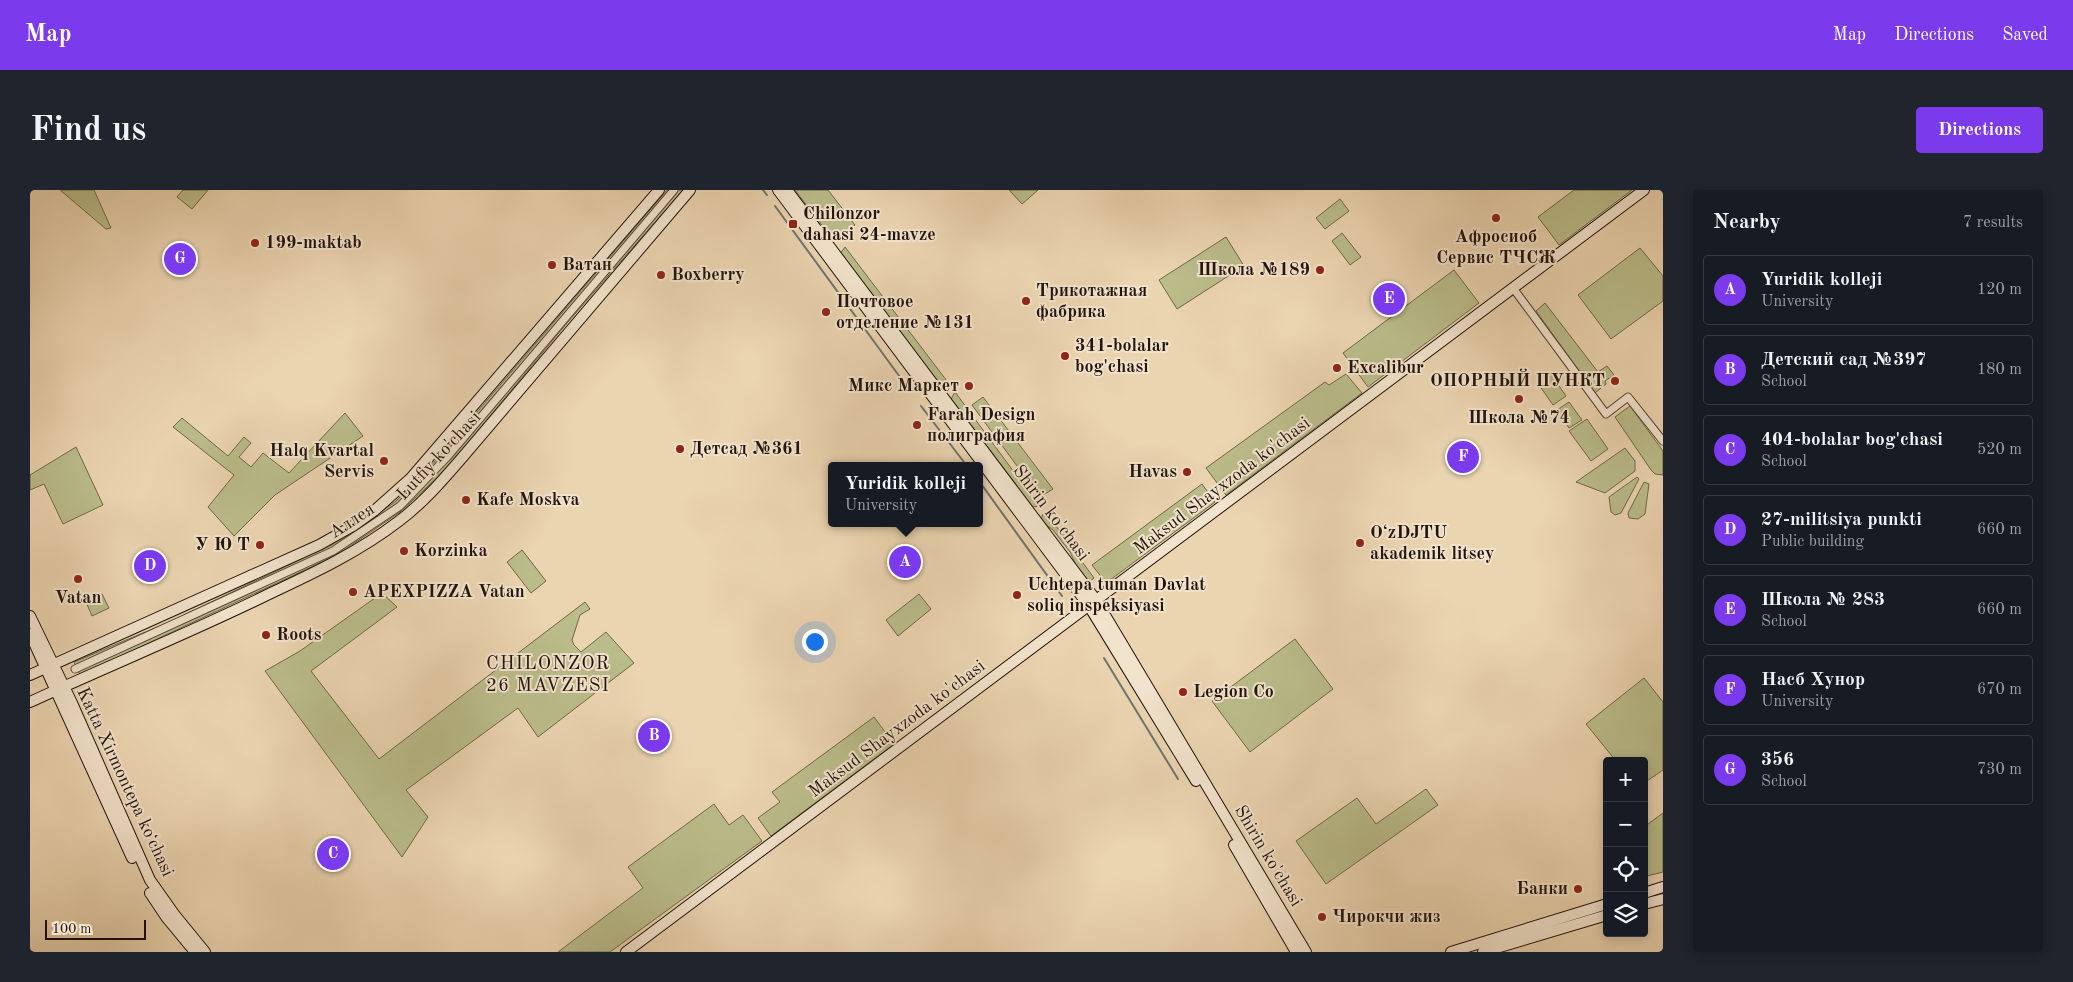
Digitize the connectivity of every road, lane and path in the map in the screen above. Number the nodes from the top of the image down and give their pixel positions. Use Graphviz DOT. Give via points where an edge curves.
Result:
graph roads {
  1 [pos="659,190"];
  2 [pos="674,190"];
  3 [pos="690,190"];
  4 [pos="778,190"];
  5 [pos="787,190"];
  6 [pos="1644,190"];
  7 [pos="851,281"];
  8 [pos="1513,288"];
  9 [pos="1663,441"];
  10 [pos="1093,603"];
  11 [pos="30,616"];
  12 [pos="30,634"];
  13 [pos="49,666"];
  14 [pos="75,669"];
  15 [pos="30,675"];
  16 [pos="59,689"];
  17 [pos="30,702"];
  18 [pos="1663,887"];
  19 [pos="1647,892"];
  20 [pos="1663,899"];
  21 [pos="1648,903"];
  22 [pos="1603,905"];
  23 [pos="1603,916"];
  24 [pos="195,952"];
  25 [pos="205,952"];
  26 [pos="626,952"];
  27 [pos="1296,952"];
  28 [pos="1306,952"];
  29 [pos="1451,952"];
  30 [pos="1483,952"];
  1 -- 13 [label="main road, Lutfiy ko'chasi" via="430,456 385,503 319,545"];
  2 -- 14 [label="street, Аллея" via="448,456 400,506 333,551"];
  3 -- 16 [label="main road, Lutfiy ko'chasi" via="461,460 401,519 360,548 312,574"];
  4 -- 7 [label="main road"];
  5 -- 7 [label="main road, Shirin ko'chasi"];
  6 -- 8 [label="main road, Maksud Shayxzoda ko'chasi"];
  7 -- 10 [label="main road, Shirin ko'chasi"];
  8 -- 9 [label="street" via="1606,414 1628,397"];
  8 -- 10 [label="main road, Maksud Shayxzoda ko'chasi"];
  10 -- 26 [label="main road, Maksud Shayxzoda ko'chasi"];
  10 -- 27 [label="main road, Shirin ko'chasi"];
  10 -- 28 [label="main road, Shirin ko'chasi"];
  11 -- 13 [label="main road, Katta Xirmontepa koʻchasi"];
  12 -- 13 [label="main road, Katta Xirmontepa koʻchasi"];
  13 -- 15 [label="main road, Lutfiy ko'chasi"];
  13 -- 16 [label="main road, Katta Xirmontepa koʻchasi"];
  16 -- 17 [label="main road, Lutfiy ko'chasi"];
  16 -- 24 [label="main road, Katta Xirmontepa koʻchasi" via="145,883 166,917"];
  16 -- 25 [label="main road, Katta Xirmontepa koʻchasi" via="150,880"];
  18 -- 19 [label="main road"];
  20 -- 21 [label="main road"];
  22 -- 29 [label="main road"];
  23 -- 30 [label="main road"];
}
